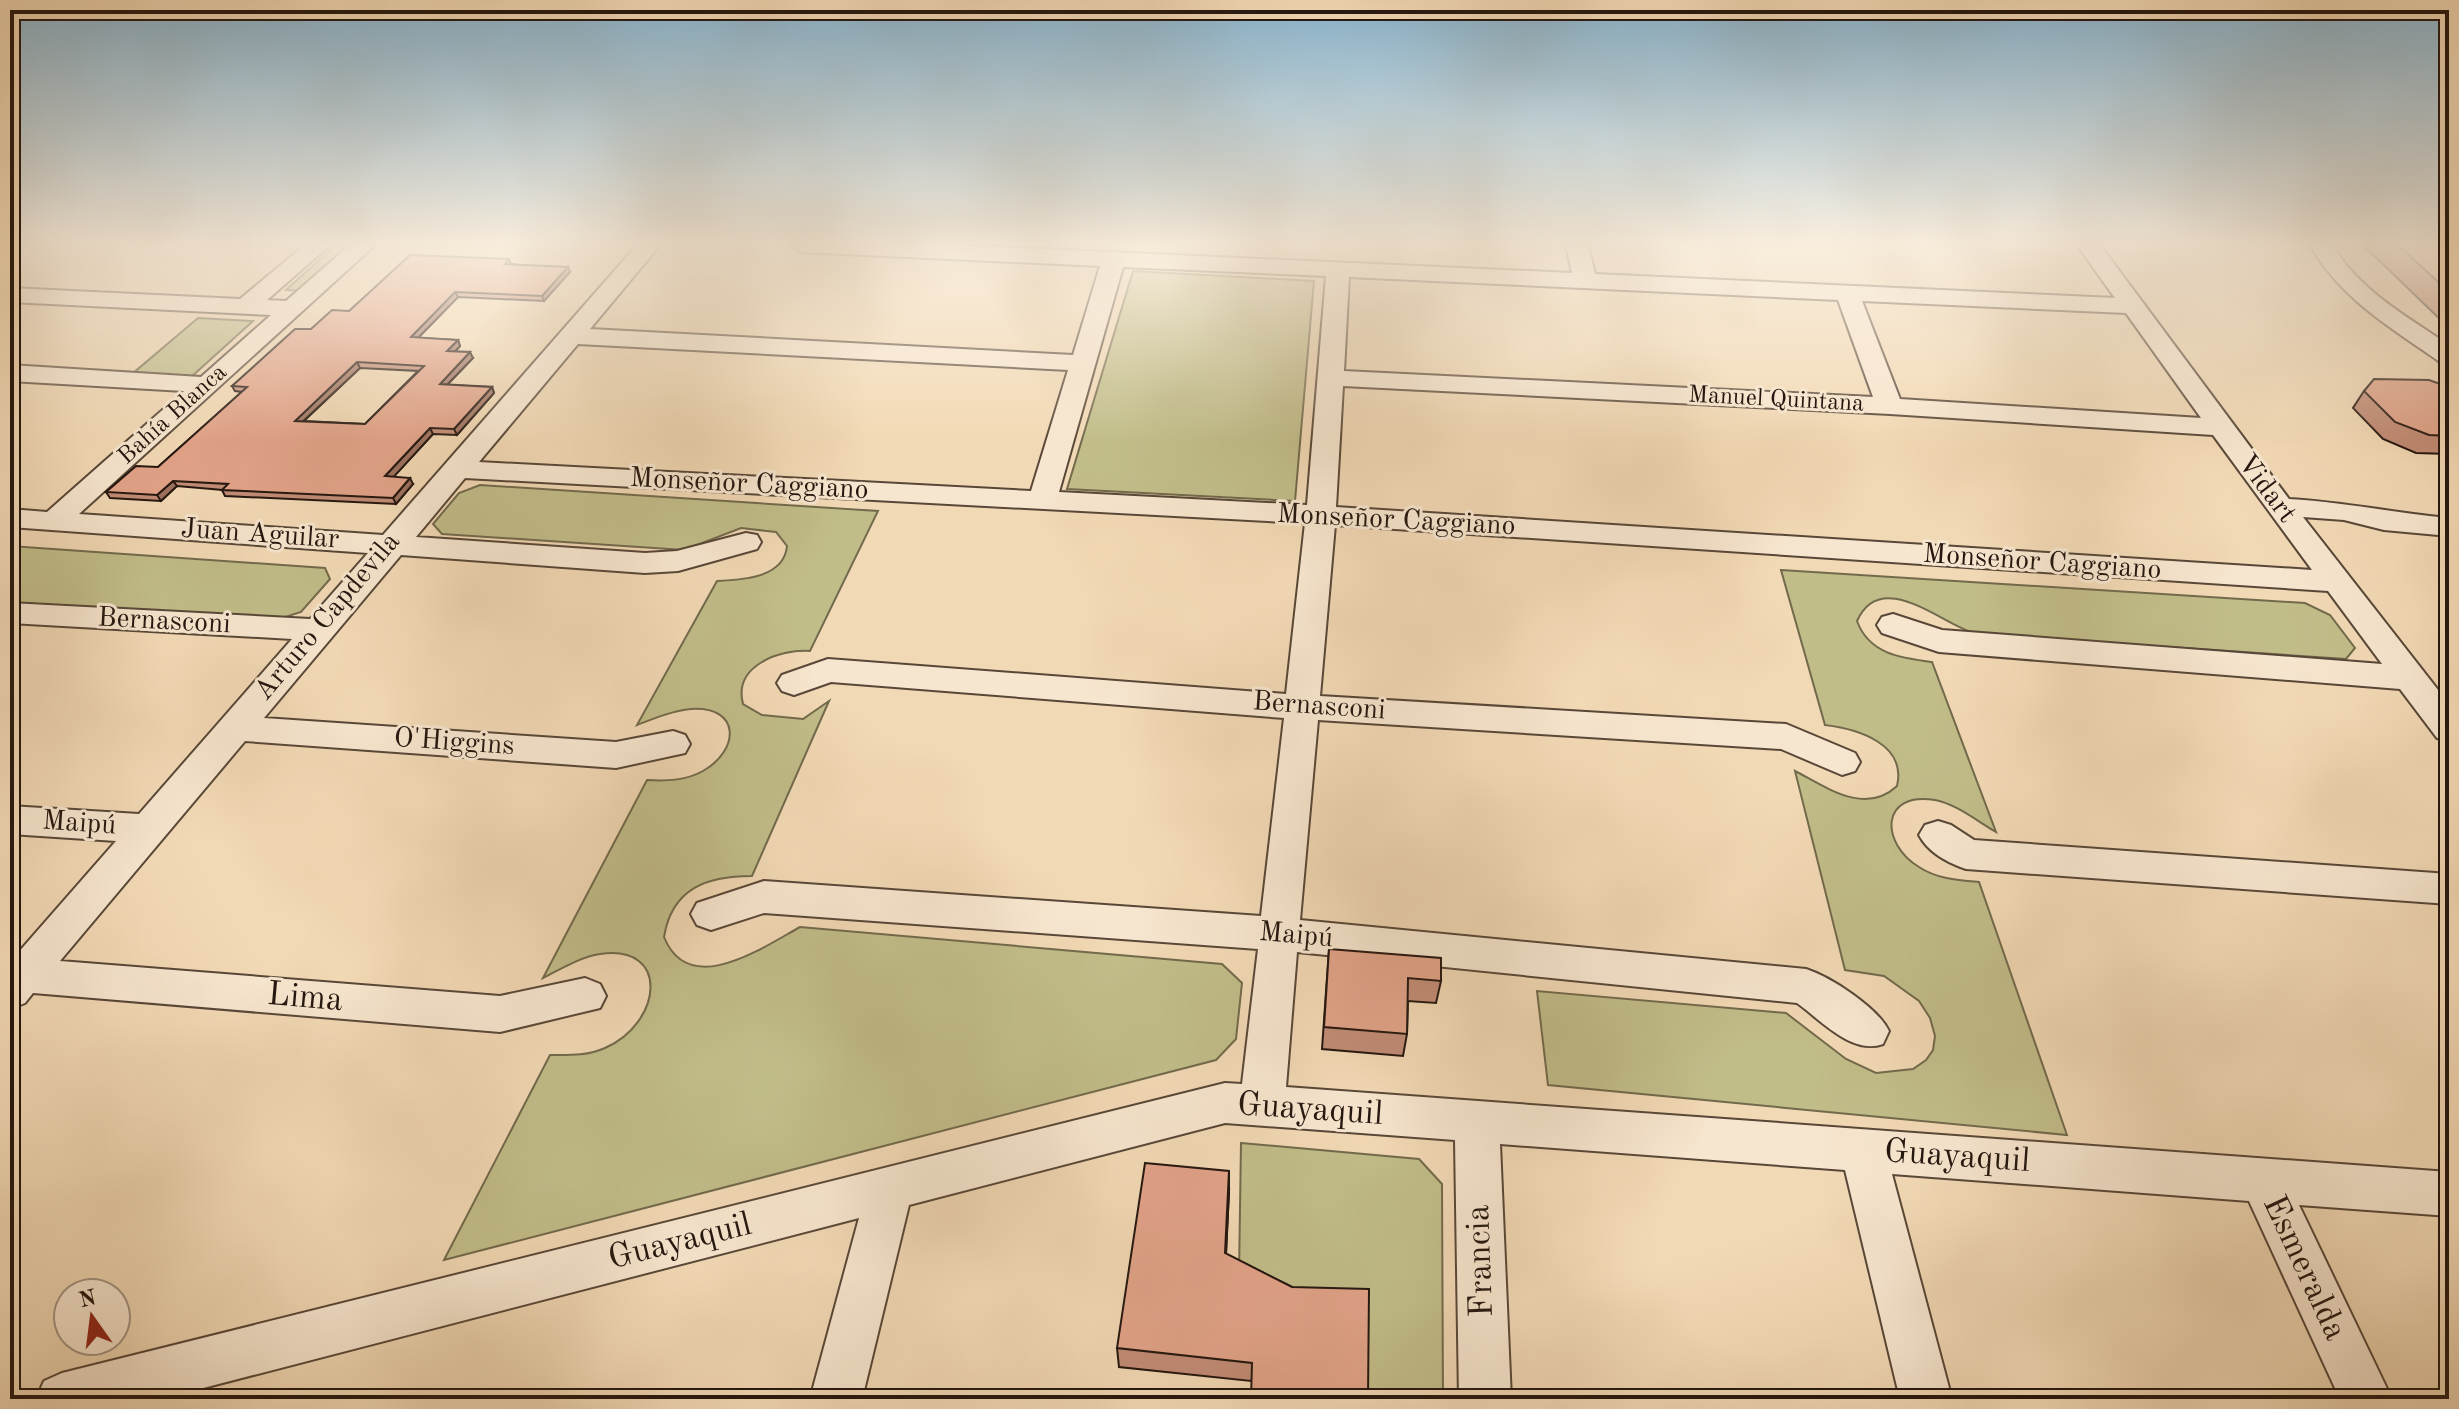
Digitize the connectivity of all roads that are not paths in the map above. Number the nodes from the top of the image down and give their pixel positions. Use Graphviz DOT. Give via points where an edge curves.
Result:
graph roads {
  1 [pos="291,311"];
  2 [pos="593,311"];
  3 [pos="1099,311"];
  4 [pos="1335,311"];
  5 [pos="1854,311"];
  6 [pos="2134,311"];
  7 [pos="2381,311"];
  8 [pos="572,336"];
  9 [pos="2449,357"];
  10 [pos="1083,363"];
  11 [pos="10,373"];
  12 [pos="1331,378"];
  13 [pos="207,385"];
  14 [pos="1890,406"];
  15 [pos="2221,427"];
  16 [pos="454,469"];
  17 [pos="1042,501"];
  18 [pos="2280,507"];
  19 [pos="1321,515"];
  20 [pos="10,518"];
  21 [pos="54,521"];
  22 [pos="2449,527"];
  23 [pos="746,542"];
  24 [pos="390,544"];
  25 [pos="2337,582"];
  26 [pos="10,613"];
  27 [pos="1893,625"];
  28 [pos="317,630"];
  29 [pos="2411,678"];
  30 [pos="794,683"];
  31 [pos="1303,707"];
  32 [pos="234,728"];
  33 [pos="2449,729"];
  34 [pos="673,744"];
  35 [pos="1842,762"];
  36 [pos="10,820"];
  37 [pos="148,829"];
  38 [pos="1938,835"];
  39 [pos="2449,889"];
  40 [pos="711,914"];
  41 [pos="1281,934"];
  42 [pos="17,983"];
  43 [pos="585,996"];
  44 [pos="1868,1031"];
  45 [pos="1262,1106"];
  46 [pos="1477,1122"];
  47 [pos="1863,1150"];
  48 [pos="2263,1180"];
  49 [pos="890,1188"];
  50 [pos="2449,1194"];
  51 [pos="132,1389"];
  52 [pos="62,1399"];
  53 [pos="836,1399"];
  54 [pos="1485,1399"];
  55 [pos="1926,1399"];
  56 [pos="2366,1399"];
  1 -- 13 [label="street, Bahía Blanca"];
  2 -- 8 [label="street, Arturo Capdevila"];
  3 -- 10 [label="street"];
  4 -- 12 [label="street"];
  5 -- 14 [label="street"];
  6 -- 15 [label="street, Vidart"];
  7 -- 9 [label="street"];
  8 -- 10 [label="street"];
  8 -- 16 [label="street, Arturo Capdevila"];
  10 -- 17 [label="street"];
  11 -- 13 [label="street"];
  12 -- 14 [label="street, Manuel Quintana"];
  12 -- 19 [label="street"];
  13 -- 21 [label="street, Bahía Blanca"];
  14 -- 15 [label="street, Manuel Quintana"];
  15 -- 18 [label="street, Vidart"];
  16 -- 17 [label="street, Monseñor Caggiano"];
  16 -- 24 [label="street, Arturo Capdevila"];
  17 -- 19 [label="street, Monseñor Caggiano"];
  18 -- 22 [label="street" via="2357,508 2384,521"];
  18 -- 25 [label="street, Vidart"];
  19 -- 25 [label="street, Monseñor Caggiano"];
  19 -- 31 [label="street"];
  20 -- 21 [label="street, Juan Aguilar"];
  21 -- 24 [label="street, Juan Aguilar"];
  23 -- 24 [label="street, Juan Aguilar" via="678,561 645,563"];
  24 -- 28 [label="street, Arturo Capdevila"];
  25 -- 29 [label="street, Vidart"];
  26 -- 28 [label="street, Bernasconi"];
  27 -- 29 [label="street" via="1939,641"];
  28 -- 32 [label="street, Arturo Capdevila"];
  29 -- 33 [label="street, Vidart"];
  30 -- 31 [label="street, Bernasconi" via="828,670"];
  31 -- 35 [label="street, Bernasconi" via="1786,737"];
  31 -- 41 [label="street"];
  32 -- 34 [label="street, O'Higgins" via="616,755"];
  32 -- 37 [label="street, Arturo Capdevila"];
  36 -- 37 [label="street, Maipú"];
  37 -- 42 [label="street, Arturo Capdevila"];
  38 -- 39 [label="street" via="1966,854"];
  40 -- 41 [label="street, Maipú" via="764,897"];
  41 -- 44 [label="street, Maipú" via="1806,986"];
  41 -- 45 [label="street"];
  42 -- 43 [label="street, Lima" via="500,1014"];
  45 -- 46 [label="street, Guayaquil"];
  45 -- 49 [label="street, Guayaquil" via="1225,1103"];
  46 -- 47 [label="street, Guayaquil"];
  46 -- 54 [label="street, Francia"];
  47 -- 48 [label="street, Guayaquil"];
  47 -- 55 [label="street"];
  48 -- 50 [label="street, Guayaquil"];
  48 -- 56 [label="street, Esmeralda"];
  49 -- 51 [label="street, Guayaquil"];
  49 -- 53 [label="street"];
  51 -- 52 [label="street, Guayaquil"];
}
